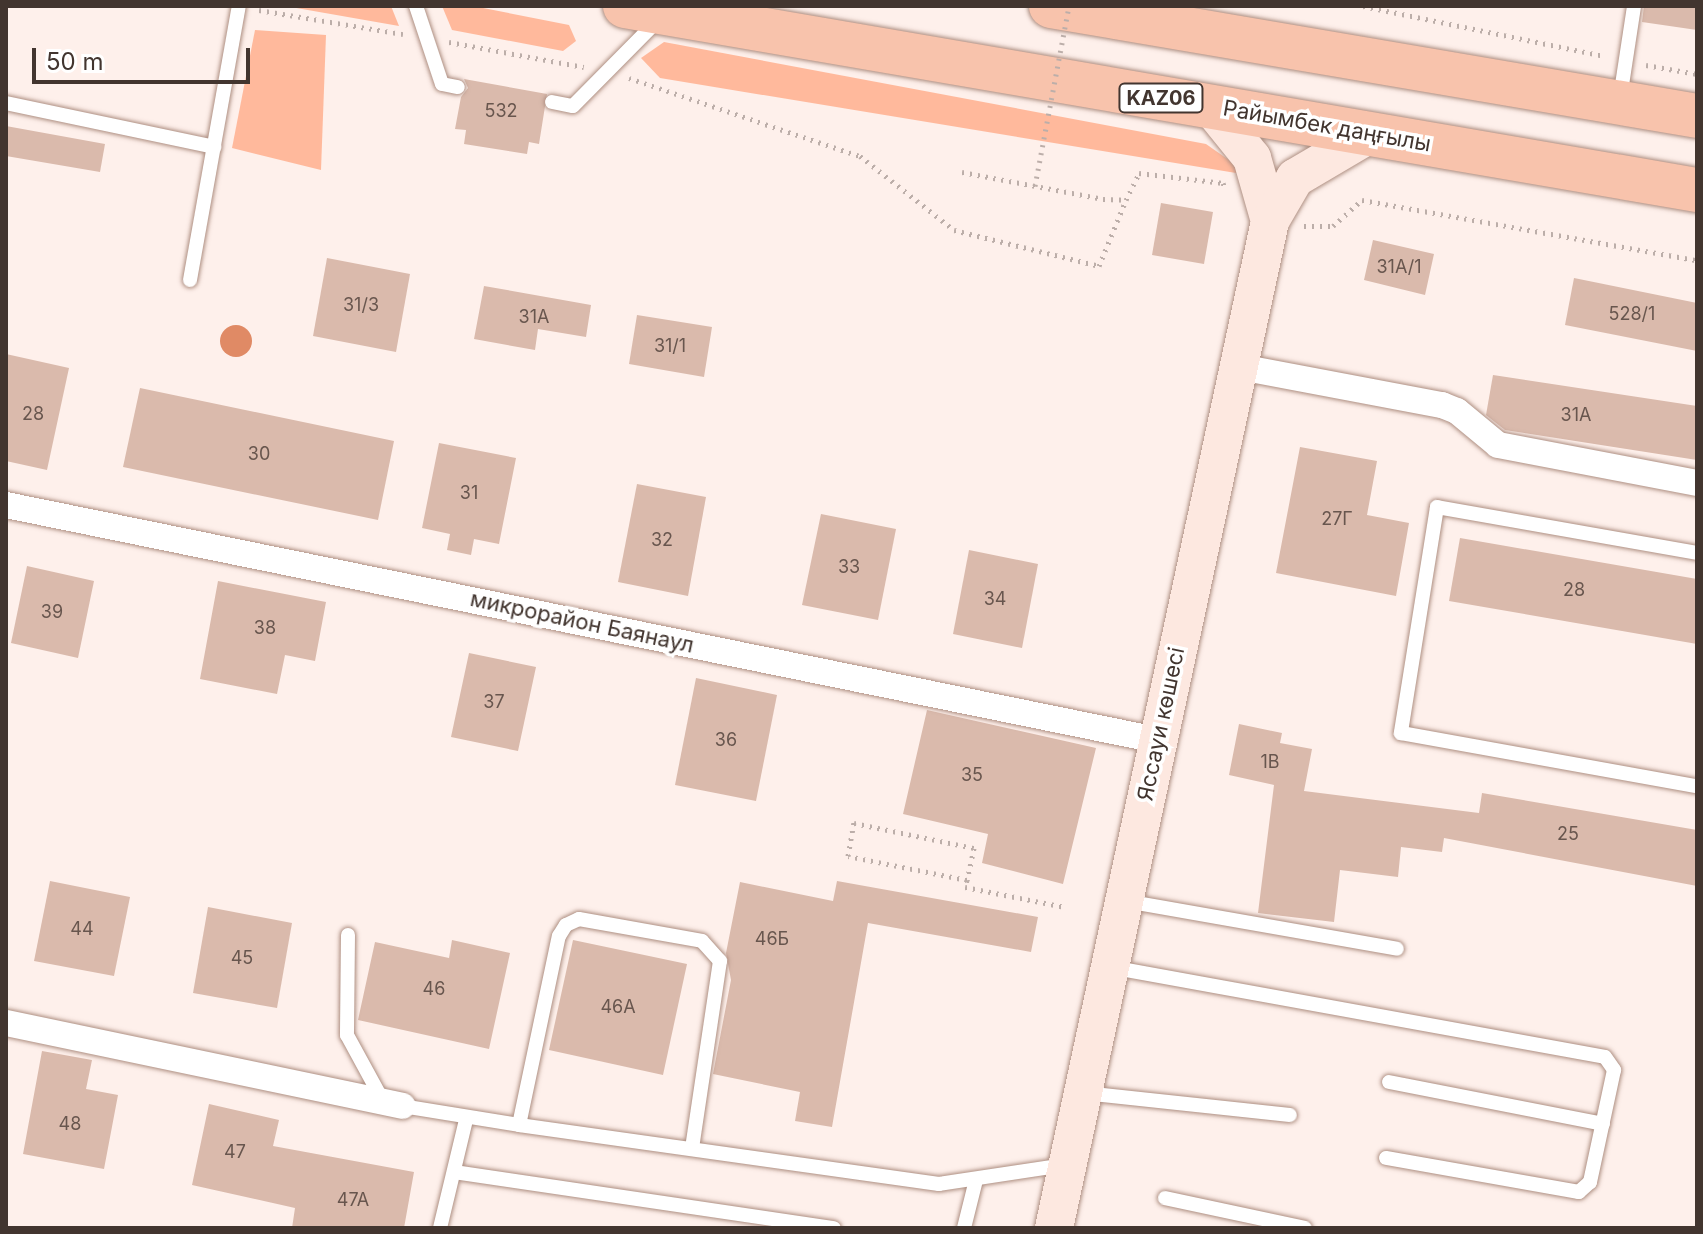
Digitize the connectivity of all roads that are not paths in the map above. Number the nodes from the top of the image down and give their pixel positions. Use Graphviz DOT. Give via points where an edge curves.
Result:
graph roads {
  1 [pos="239,6"];
  2 [pos="416,6"];
  3 [pos="1051,6"];
  4 [pos="1146,6"];
  5 [pos="1634,6"];
  6 [pos="645,10"];
  7 [pos="1301,49"];
  8 [pos="1623,82"];
  9 [pos="458,87"];
  10 [pos="552,102"];
  11 [pos="6,103"];
  12 [pos="1210,106"];
  13 [pos="1697,116"];
  14 [pos="1370,134"];
  15 [pos="214,147"];
  16 [pos="1697,190"];
  17 [pos="1285,224"];
  18 [pos="190,280"];
  19 [pos="1240,367"];
  20 [pos="1697,483"];
  21 [pos="6,505"];
  22 [pos="1697,553"];
  23 [pos="1157,740"];
  24 [pos="1697,786"];
  25 [pos="1124,900"];
  26 [pos="348,935"];
  27 [pos="1397,949"];
  28 [pos="1109,967"];
  29 [pos="6,1023"];
  30 [pos="1389,1082"];
  31 [pos="1083,1093"];
  32 [pos="393,1104"];
  33 [pos="1290,1115"];
  34 [pos="466,1120"];
  35 [pos="1603,1124"];
  36 [pos="519,1125"];
  37 [pos="692,1149"];
  38 [pos="1386,1158"];
  39 [pos="1068,1164"];
  40 [pos="454,1172"];
  41 [pos="976,1180"];
  42 [pos="1165,1198"];
  43 [pos="440,1228"];
  44 [pos="834,1228"];
  45 [pos="964,1228"];
  46 [pos="1054,1228"];
  47 [pos="1305,1228"];
  1 -- 15 [label="lane"];
  2 -- 9 [label="lane" via="442,84"];
  3 -- 7 [label="highway"];
  4 -- 7 [label="lane"];
  5 -- 8 [label="lane"];
  6 -- 10 [label="lane" via="607,71 573,106"];
  6 -- 12 [label="highway, Райымбек даңғылы / KАZ06"];
  7 -- 8 [label="highway"];
  8 -- 13 [label="highway"];
  11 -- 15 [label="lane"];
  12 -- 14 [label="highway, Райымбек даңғылы / KАZ06"];
  12 -- 17 [label="main road" via="1252,158"];
  14 -- 16 [label="highway, Райымбек даңғылы / KАZ06"];
  14 -- 17 [label="main road" via="1295,178"];
  15 -- 18 [label="lane"];
  17 -- 19 [label="main road, Яссауи көшесі"];
  19 -- 20 [label="street" via="1442,405 1498,445"];
  19 -- 23 [label="main road, Яссауи көшесі"];
  21 -- 23 [label="street, микрорайон Баянаул"];
  22 -- 24 [label="lane" via="1437,507 1401,733"];
  23 -- 25 [label="main road, Яссауи көшесі"];
  25 -- 27 [label="lane"];
  25 -- 28 [label="main road, Яссауи көшесі"];
  26 -- 32 [label="lane" via="347,1035"];
  28 -- 31 [label="main road, Яссауи көшесі"];
  28 -- 35 [label="lane" via="1605,1057 1614,1070"];
  29 -- 32 [label="street"];
  30 -- 35 [label="lane"];
  31 -- 33 [label="lane"];
  31 -- 39 [label="main road, Яссауи көшесі"];
  32 -- 34 [label="lane"];
  34 -- 36 [label="lane"];
  34 -- 40 [label="lane"];
  35 -- 38 [label="lane" via="1590,1182 1579,1192"];
  36 -- 37 [label="lane"];
  36 -- 37 [label="lane" via="559,936 579,919 702,941 720,961"];
  37 -- 41 [label="lane" via="939,1184"];
  39 -- 41 [label="lane"];
  39 -- 46 [label="main road, Яссауи көшесі"];
  40 -- 43 [label="lane"];
  40 -- 44 [label="lane"];
  41 -- 45 [label="lane"];
  42 -- 47 [label="lane"];
}
